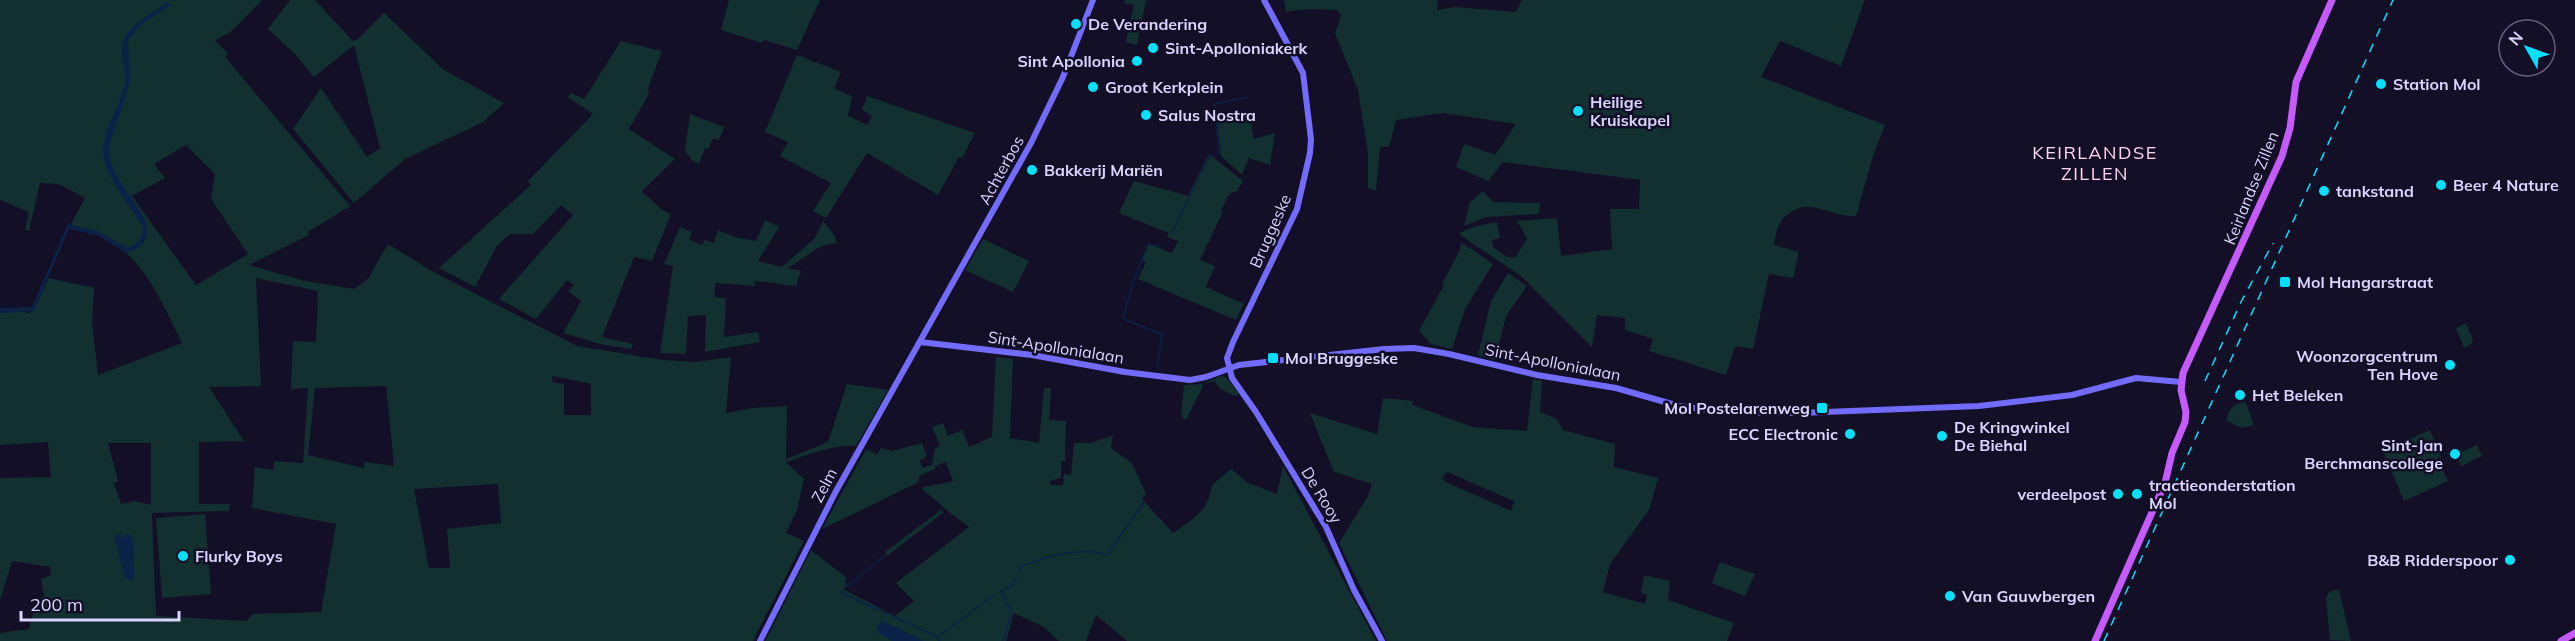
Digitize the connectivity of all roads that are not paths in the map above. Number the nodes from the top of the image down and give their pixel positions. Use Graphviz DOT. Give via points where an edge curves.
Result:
graph roads {
  1 [pos="1093,0"];
  2 [pos="1263,0"];
  3 [pos="2332,0"];
  4 [pos="919,344"];
  5 [pos="1228,367"];
  6 [pos="2181,382"];
  7 [pos="2575,633"];
  8 [pos="760,641"];
  9 [pos="1382,641"];
  10 [pos="2095,641"];
  11 [pos="2562,641"];
  1 -- 4 [label="street, Achterbos" via="1045,116"];
  2 -- 5 [label="street, Bruggeske" via="1305,80 1310,153 1298,209 1228,351"];
  3 -- 6 [label="main road, Keirlandse Zillen" via="2296,82 2282,156"];
  4 -- 5 [label="street, Sint-Apollonialaan" via="1032,355 1182,379 1202,378"];
  4 -- 8 [label="street, Zelm" via="835,493"];
  5 -- 6 [label="street, Sint-Apollonialaan" via="1414,348 1616,388 1679,406 1799,413 1970,406 2072,394 2136,378"];
  5 -- 9 [label="street, De Rooy" via="1326,527"];
  6 -- 10 [label="main road" via="2186,415 2165,483"];
  7 -- 11 [label="main road"];
}
